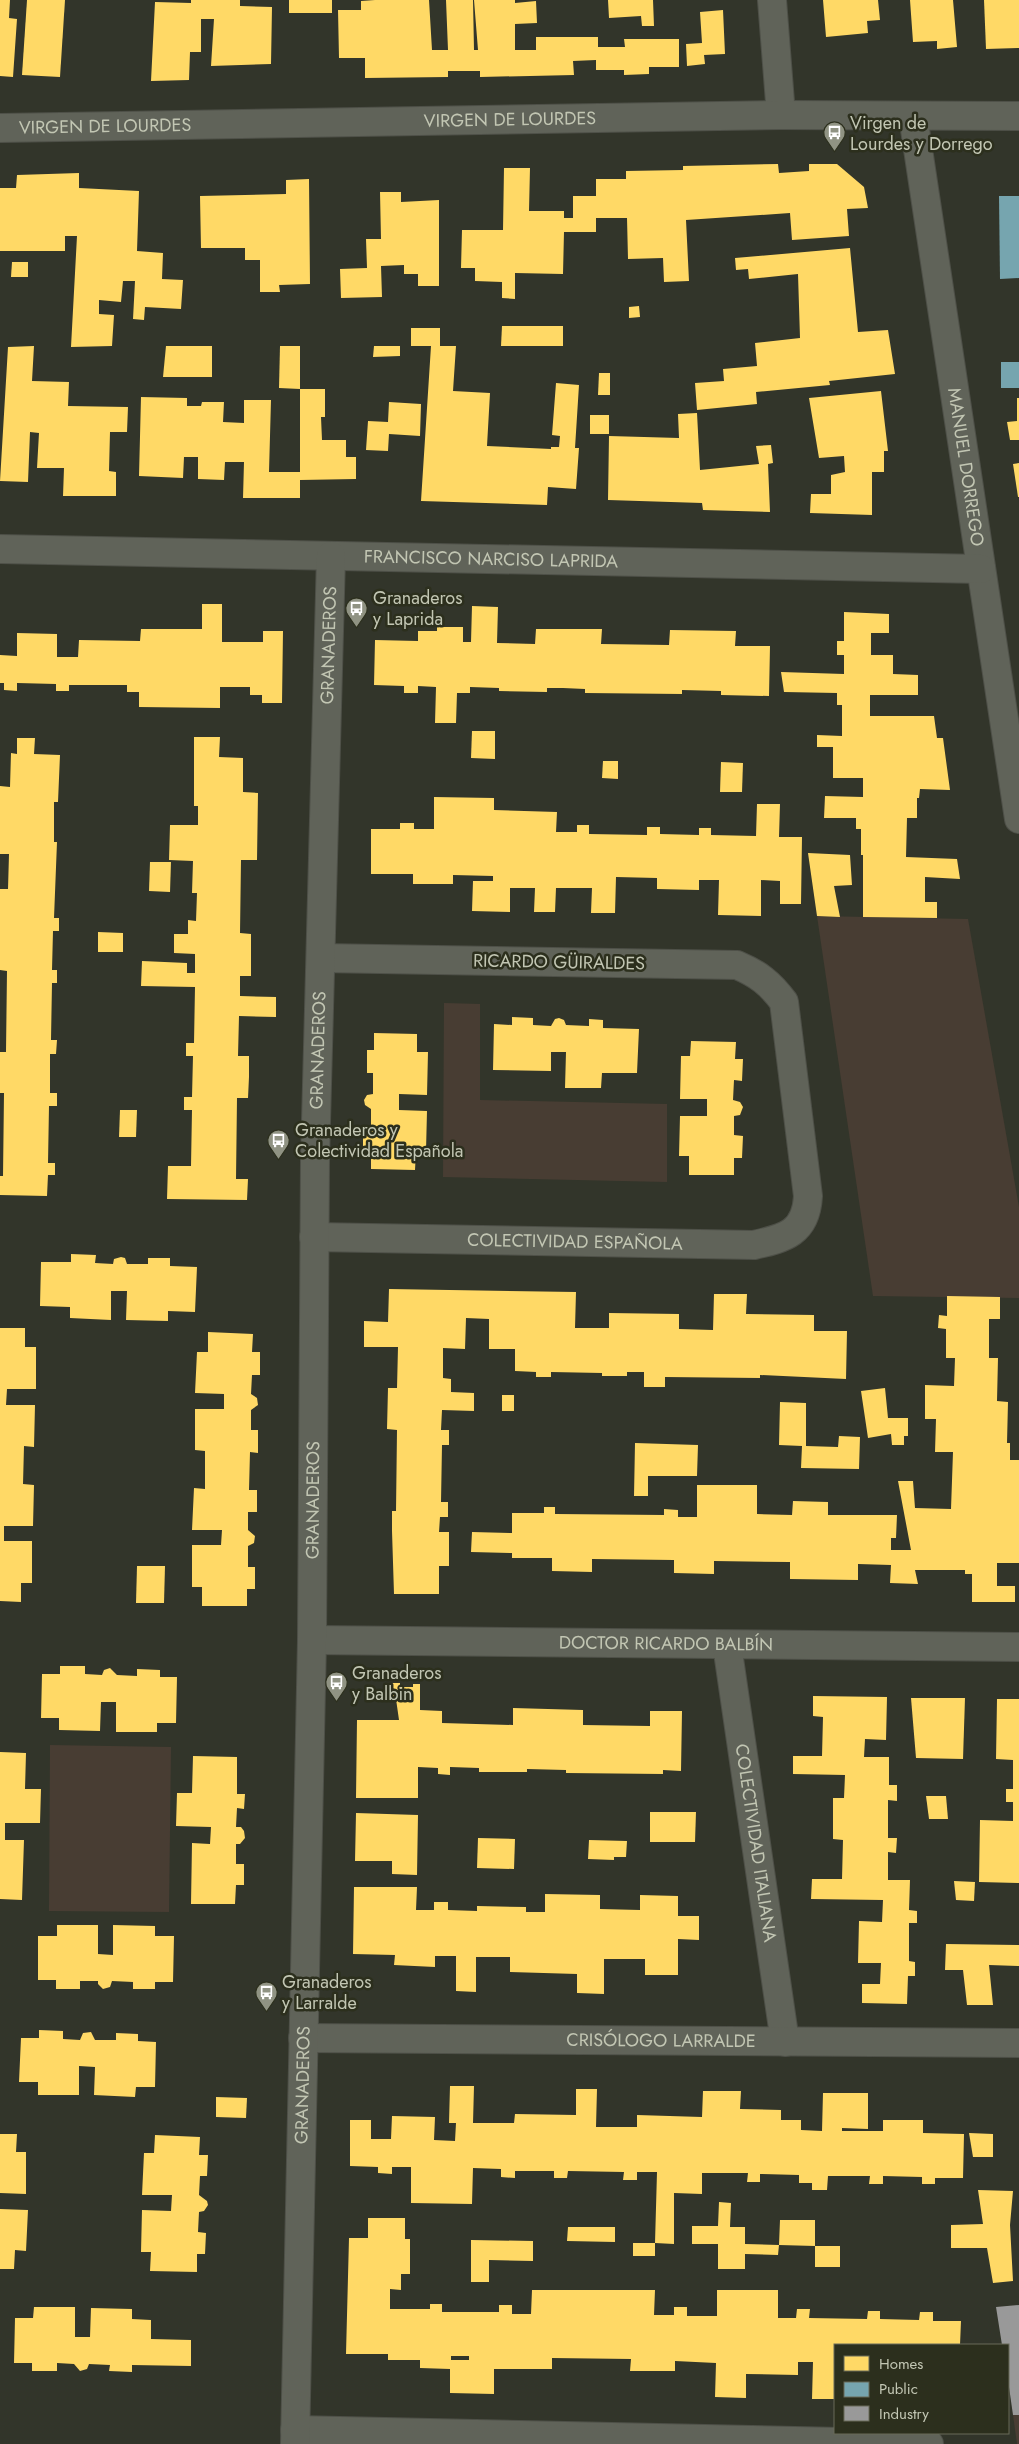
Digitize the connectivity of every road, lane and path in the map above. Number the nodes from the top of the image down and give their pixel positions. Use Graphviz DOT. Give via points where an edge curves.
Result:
graph roads {
  1 [pos="772,0"];
  2 [pos="781,116"];
  3 [pos="913,116"];
  4 [pos="1019,116"];
  5 [pos="0,128"];
  6 [pos="0,549"];
  7 [pos="331,556"];
  8 [pos="981,569"];
  9 [pos="1013,741"];
  10 [pos="1019,819"];
  11 [pos="321,958"];
  12 [pos="808,1196"];
  13 [pos="314,1237"];
  14 [pos="312,1640"];
  15 [pos="727,1645"];
  16 [pos="1019,1647"];
  17 [pos="302,2038"];
  18 [pos="785,2042"];
  19 [pos="1019,2043"];
  20 [pos="295,2437"];
  21 [pos="929,2444"];
  1 -- 2 [label="street"];
  2 -- 3 [label="street, VIRGEN DE LOURDES"];
  2 -- 5 [label="street, VIRGEN DE LOURDES"];
  3 -- 4 [label="street, VIRGEN DE LOURDES"];
  3 -- 8 [label="street, MANUEL DORREGO"];
  6 -- 7 [label="street, FRANCISCO NARCISO LAPRIDA"];
  7 -- 8 [label="street, FRANCISCO NARCISO LAPRIDA"];
  7 -- 11 [label="street, GRANADEROS"];
  8 -- 9 [label="street, MANUEL DORREGO"];
  9 -- 10 [label="street, MANUEL DORREGO"];
  11 -- 12 [label="street, RICARDO GÜIRALDES" via="737,965 757,974 773,986 784,1002"];
  11 -- 13 [label="street, GRANADEROS"];
  12 -- 13 [label="street, COLECTIVIDAD ESPAÑOLA" via="808,1209 802,1222 786,1237 754,1245"];
  13 -- 14 [label="street, GRANADEROS"];
  14 -- 15 [label="street, DOCTOR RICARDO BALBÍN"];
  14 -- 17 [label="street, GRANADEROS"];
  15 -- 16 [label="street, DOCTOR RICARDO BALBÍN"];
  15 -- 18 [label="street, COLECTIVIDAD ITALIANA"];
  17 -- 18 [label="street, CRISÓLOGO LARRALDE"];
  17 -- 20 [label="street, GRANADEROS"];
  18 -- 19 [label="street, CRISÓLOGO LARRALDE"];
  20 -- 21 [label="street"];
}
